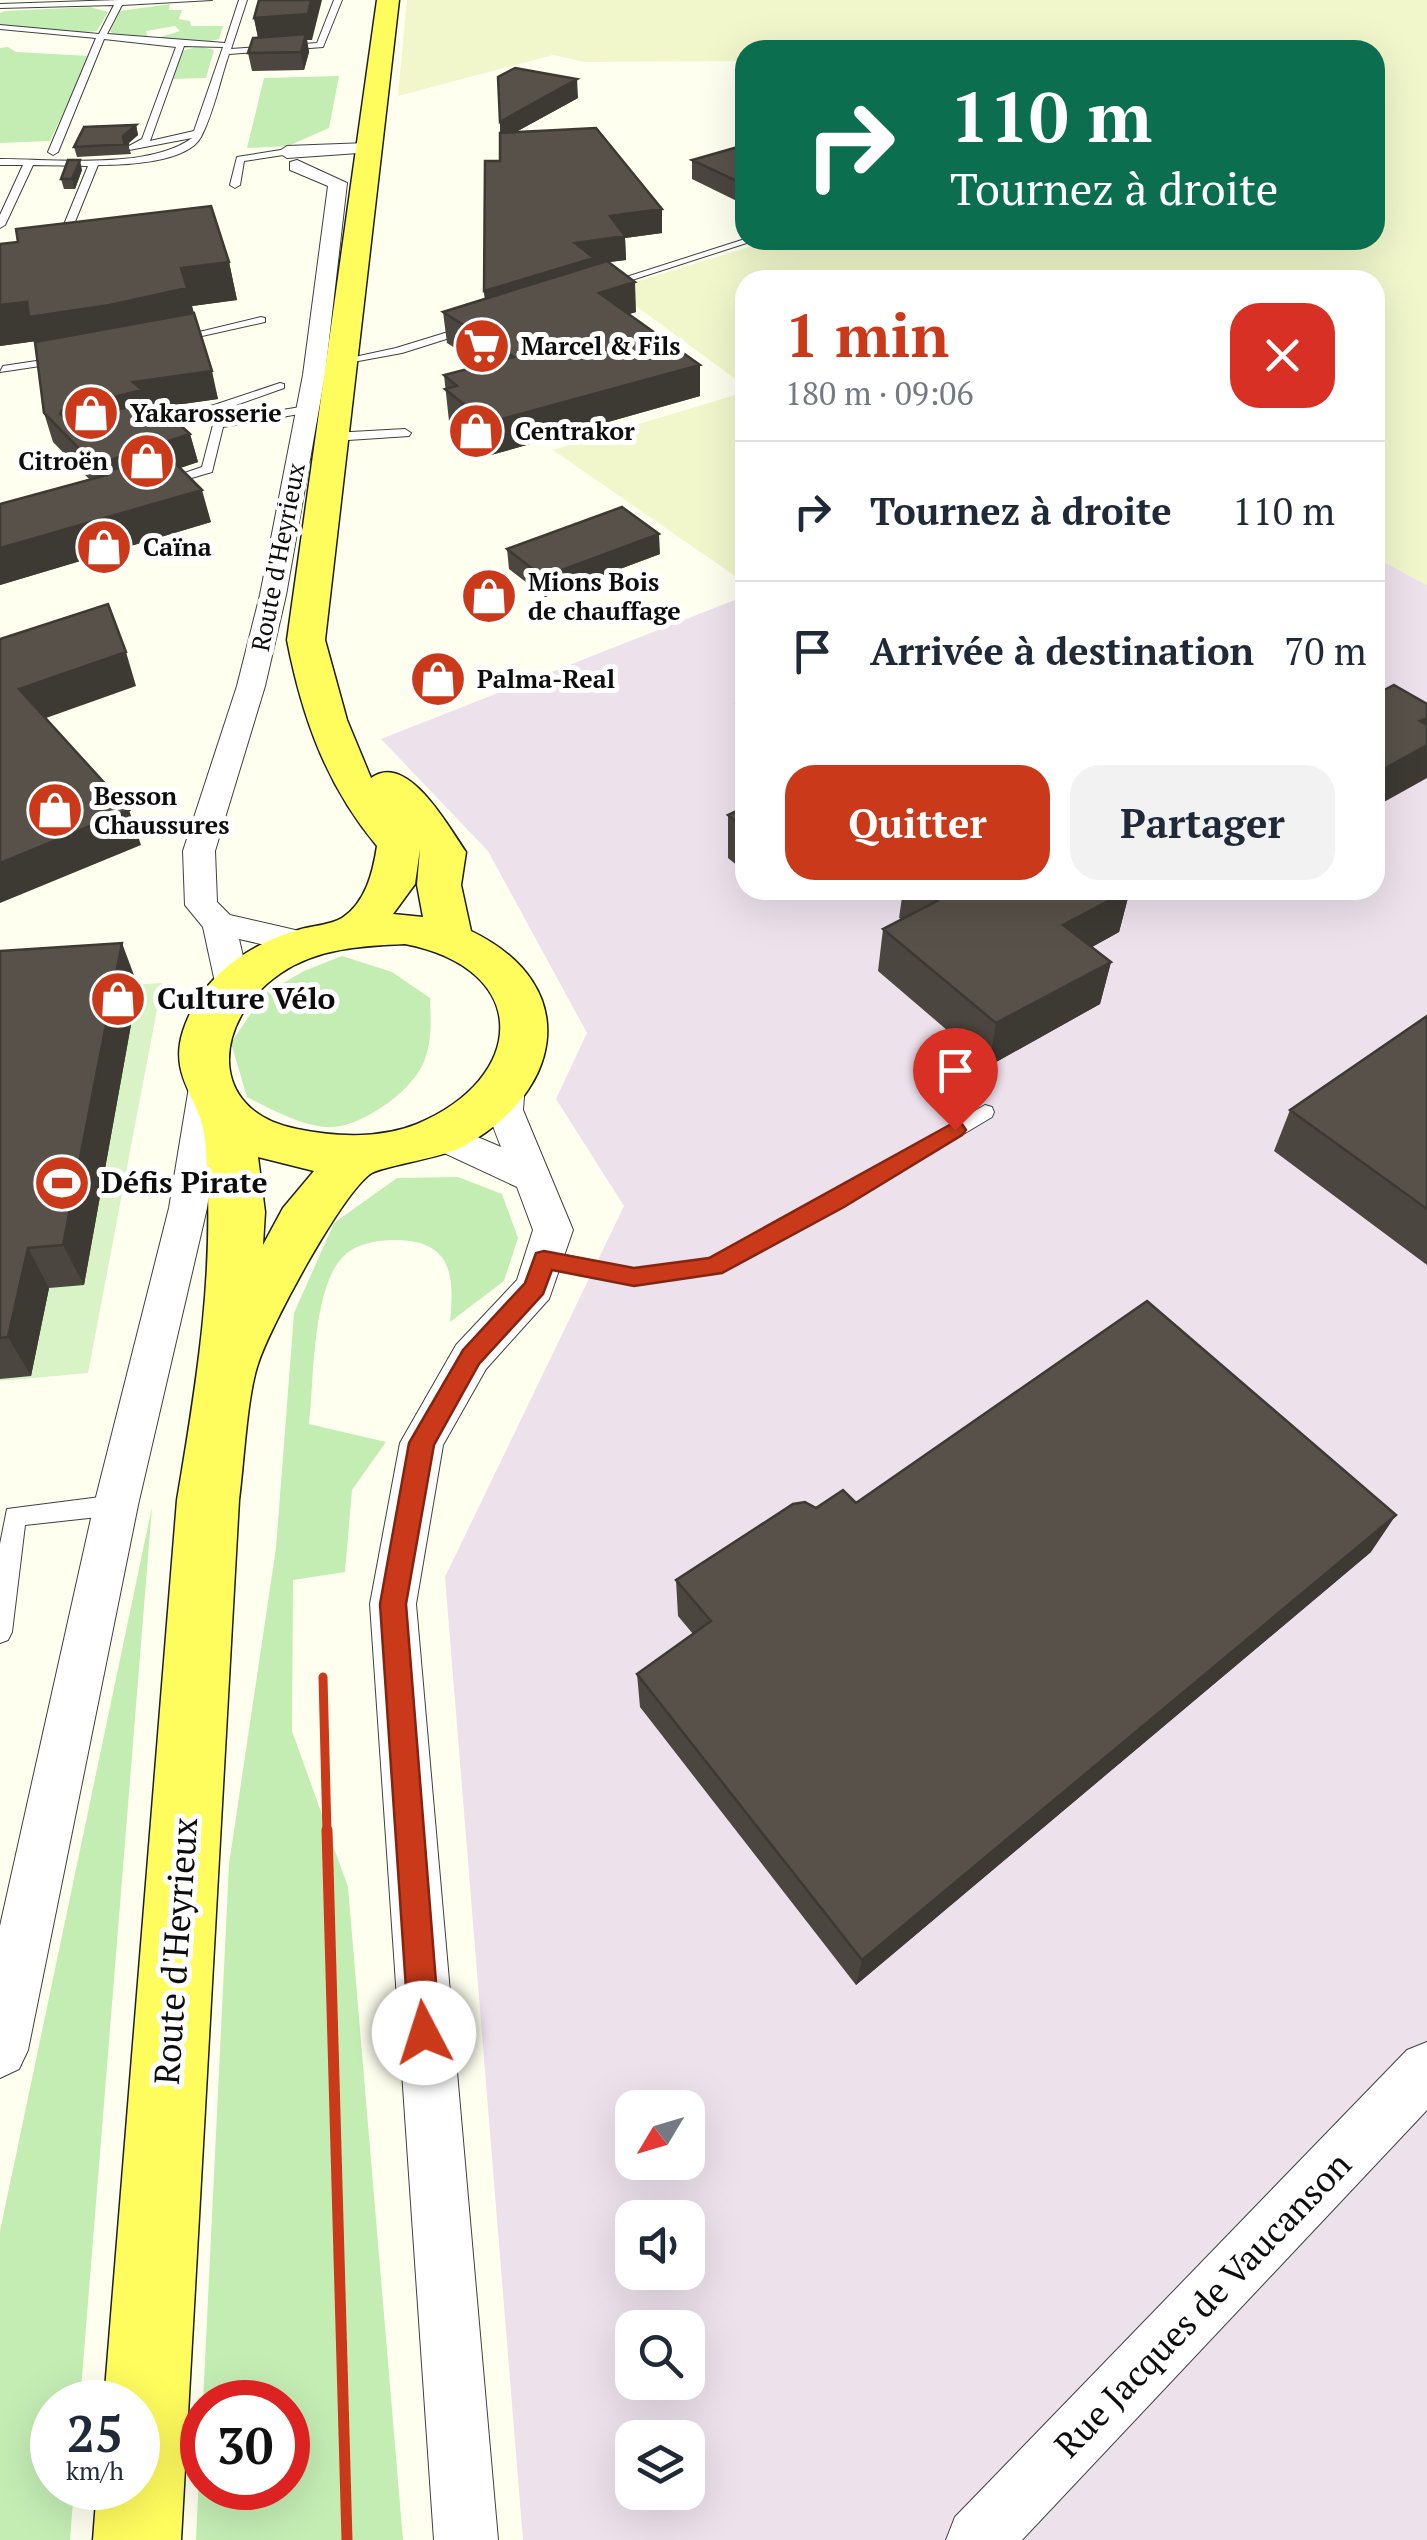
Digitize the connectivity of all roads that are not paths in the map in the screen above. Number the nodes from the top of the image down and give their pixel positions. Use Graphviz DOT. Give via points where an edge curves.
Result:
graph roads {
  1 [pos="193,0"];
  2 [pos="208,0"];
  3 [pos="243,0"];
  4 [pos="338,0"];
  5 [pos="388,0"];
  6 [pos="120,2"];
  7 [pos="5,5"];
  8 [pos="0,27"];
  9 [pos="104,37"];
  10 [pos="176,44"];
  11 [pos="225,48"];
  12 [pos="198,133"];
  13 [pos="136,148"];
  14 [pos="367,148"];
  15 [pos="53,152"];
  16 [pos="0,154"];
  17 [pos="292,159"];
  18 [pos="95,161"];
  19 [pos="0,162"];
  20 [pos="30,162"];
  21 [pos="235,184"];
  22 [pos="0,225"];
  23 [pos="68,226"];
  24 [pos="735,245"];
  25 [pos="584,292"];
  26 [pos="261,320"];
  27 [pos="491,322"];
  28 [pos="156,343"];
  29 [pos="82,357"];
  30 [pos="342,361"];
  31 [pos="3,369"];
  32 [pos="280,386"];
  33 [pos="308,410"];
  34 [pos="130,429"];
  35 [pos="405,433"];
  36 [pos="333,437"];
  37 [pos="156,485"];
  38 [pos="328,716"];
  39 [pos="219,924"];
  40 [pos="358,930"];
  41 [pos="450,939"];
  42 [pos="305,943"];
  43 [pos="233,986"];
  44 [pos="507,1084"];
  45 [pos="218,1102"];
  46 [pos="984,1112"];
  47 [pos="440,1135"];
  48 [pos="356,1155"];
  49 [pos="535,1179"];
  50 [pos="544,1260"];
  51 [pos="230,1362"];
  52 [pos="116,1504"];
  53 [pos="0,1632"];
  54 [pos="0,2050"];
  55 [pos="1427,2070"];
  56 [pos="137,2540"];
  57 [pos="466,2540"];
  58 [pos="978,2540"];
  1 -- 2 [label="lane"];
  1 -- 6 [label="lane"];
  3 -- 11 [label="lane"];
  4 -- 11 [label="lane" via="320,45"];
  5 -- 14 [label="main road, Route d'Heyrieux"];
  6 -- 7 [label="lane"];
  6 -- 9 [label="lane"];
  8 -- 9 [label="lane"];
  9 -- 10 [label="lane"];
  9 -- 15 [label="lane"];
  10 -- 11 [label="lane"];
  10 -- 13 [label="lane" via="146,140"];
  11 -- 12 [label="lane"];
  12 -- 13 [label="lane"];
  12 -- 18 [label="lane" via="189,148 173,154"];
  13 -- 15 [label="lane"];
  14 -- 17 [label="street"];
  14 -- 30 [label="main road, Route d'Heyrieux"];
  15 -- 16 [label="lane"];
  17 -- 21 [label="lane" via="240,158"];
  17 -- 33 [label="street, Route d'Heyrieux" via="338,183"];
  18 -- 20 [label="lane"];
  18 -- 23 [label="lane"];
  19 -- 20 [label="lane"];
  20 -- 22 [label="lane"];
  24 -- 25 [label="lane"];
  26 -- 28 [label="lane"];
  27 -- 30 [label="lane"];
  29 -- 31 [label="lane"];
  30 -- 36 [label="main road, Route d'Heyrieux"];
  32 -- 34 [label="lane"];
  33 -- 37 [label="lane" via="218,424 208,469"];
  33 -- 39 [label="street, Route d'Heyrieux" via="251,686 199,851 201,905"];
  35 -- 36 [label="lane"];
  36 -- 38 [label="main road, Route d'Heyrieux" via="306,640"];
  38 -- 40 [label="main road, Route d'Heyrieux" via="360,796 399,844 393,884"];
  38 -- 41 [label="main road, Route d'Heyrieux" via="415,810 444,852 440,885"];
  39 -- 42 [label="street"];
  39 -- 43 [label="street, Route d'Heyrieux"];
  40 -- 41 [label="main road"];
  40 -- 42 [label="main road"];
  41 -- 44 [label="main road" via="486,957 513,982 526,1014 524,1049"];
  42 -- 43 [label="main road"];
  43 -- 45 [label="main road" via="210,1019 200,1053"];
  44 -- 47 [label="main road"];
  44 -- 49 [label="street" via="505,1110"];
  45 -- 48 [label="main road" via="263,1139 307,1152"];
  45 -- 51 [label="main road, Route d'Heyrieux" via="238,1212"];
  45 -- 52 [label="street"];
  46 -- 50 [label="lane" via="714,1266 634,1277"];
  47 -- 48 [label="main road"];
  47 -- 49 [label="street"];
  48 -- 51 [label="main road, Route d'Heyrieux" via="302,1222"];
  49 -- 50 [label="street" via="554,1230"];
  50 -- 57 [label="street" via="535,1288 471,1357 422,1443 393,1604"];
  51 -- 56 [label="main road, Route d'Heyrieux" via="208,1500"];
  52 -- 53 [label="lane" via="15,1516"];
  52 -- 54 [label="street"];
  55 -- 58 [label="street, Rue Jacques de Vaucanson"];
}
